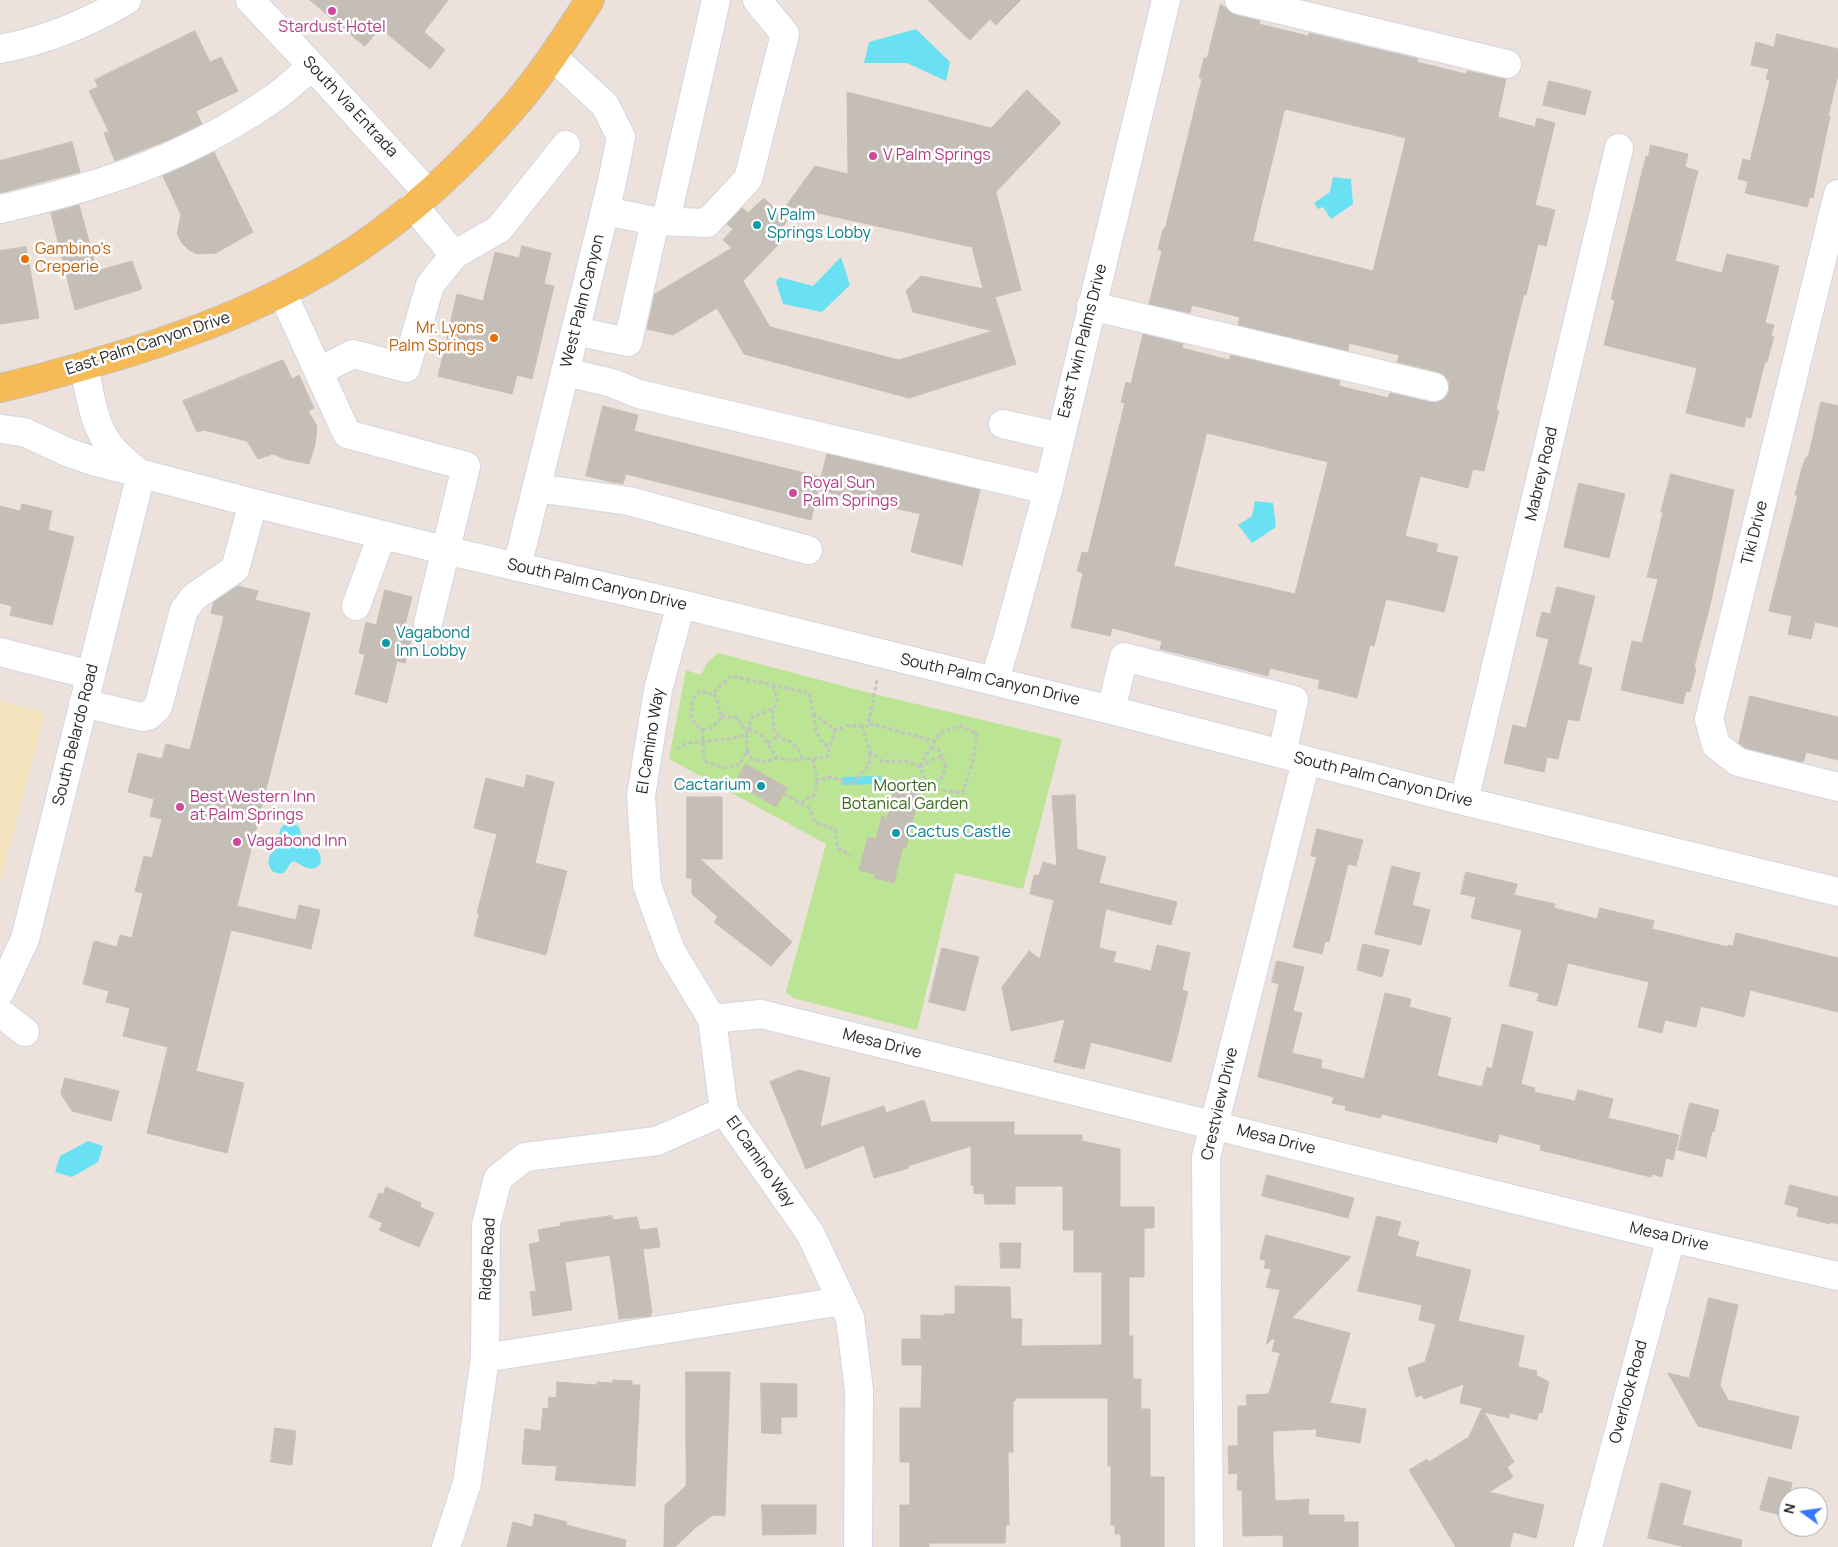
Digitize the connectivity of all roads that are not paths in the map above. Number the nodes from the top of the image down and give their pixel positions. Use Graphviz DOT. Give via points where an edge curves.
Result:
graph roads {
  1 [pos="127,0"];
  2 [pos="250,0"];
  3 [pos="590,0"];
  4 [pos="716,0"];
  5 [pos="757,0"];
  6 [pos="1166,0"];
  7 [pos="1239,0"];
  8 [pos="0,49"];
  9 [pos="553,57"];
  10 [pos="1507,64"];
  11 [pos="312,66"];
  12 [pos="566,144"];
  13 [pos="1619,148"];
  14 [pos="1838,194"];
  15 [pos="421,199"];
  16 [pos="0,209"];
  17 [pos="605,211"];
  18 [pos="661,221"];
  19 [pos="454,255"];
  20 [pos="282,292"];
  21 [pos="1091,306"];
  22 [pos="575,331"];
  23 [pos="84,366"];
  24 [pos="319,371"];
  25 [pos="566,372"];
  26 [pos="1434,387"];
  27 [pos="0,388"];
  28 [pos="1004,424"];
  29 [pos="0,429"];
  30 [pos="1060,437"];
  31 [pos="141,474"];
  32 [pos="536,488"];
  33 [pos="1048,490"];
  34 [pos="254,503"];
  35 [pos="382,535"];
  36 [pos="444,550"];
  37 [pos="808,550"];
  38 [pos="517,567"];
  39 [pos="681,604"];
  40 [pos="356,606"];
  41 [pos="428,623"];
  42 [pos="0,652"];
  43 [pos="91,676"];
  44 [pos="994,681"];
  45 [pos="84,703"];
  46 [pos="1111,710"];
  47 [pos="1294,757"];
  48 [pos="1838,787"];
  49 [pos="1464,801"];
  50 [pos="1838,892"];
  51 [pos="0,992"];
  52 [pos="0,1013"];
  53 [pos="712,1019"];
  54 [pos="24,1032"];
  55 [pos="724,1111"];
  56 [pos="1213,1125"];
  57 [pos="1671,1238"];
  58 [pos="1838,1276"];
  59 [pos="842,1301"];
  60 [pos="485,1358"];
  61 [pos="446,1547"];
  62 [pos="858,1547"];
  63 [pos="1209,1547"];
  64 [pos="1588,1547"];
  1 -- 8 [label="street" via="64,31"];
  2 -- 11 [label="street, South Via Entrada"];
  3 -- 9 [label="main road, East Palm Canyon Drive"];
  4 -- 18 [label="street"];
  5 -- 18 [label="street" via="785,34 748,179 707,223"];
  6 -- 21 [label="street, East Twin Palms Drive"];
  7 -- 10 [label="street"];
  9 -- 15 [label="main road, East Palm Canyon Drive" via="474,151"];
  9 -- 17 [label="street, West Palm Canyon" via="605,105 621,137"];
  11 -- 15 [label="street, South Via Entrada"];
  11 -- 16 [label="street" via="273,99 185,150 140,170"];
  12 -- 19 [label="street" via="499,229"];
  13 -- 49 [label="street, Mabrey Road"];
  14 -- 48 [label="street, Tiki Drive" via="1709,719 1716,745 1738,762"];
  15 -- 19 [label="street, South Via Entrada"];
  15 -- 20 [label="main road, East Palm Canyon Drive" via="354,251"];
  17 -- 18 [label="street"];
  17 -- 22 [label="street, West Palm Canyon"];
  18 -- 22 [label="street" via="628,342"];
  19 -- 24 [label="street" via="430,285 406,368 353,354"];
  20 -- 23 [label="main road, East Palm Canyon Drive" via="191,333"];
  20 -- 24 [label="street"];
  21 -- 26 [label="street"];
  21 -- 30 [label="street, East Twin Palms Drive"];
  22 -- 25 [label="street, West Palm Canyon"];
  23 -- 27 [label="main road, East Palm Canyon Drive"];
  23 -- 31 [label="street" via="103,437 124,461"];
  24 -- 36 [label="street" via="347,434 466,466"];
  25 -- 32 [label="street, West Palm Canyon"];
  25 -- 33 [label="street" via="612,383 623,400 648,397"];
  28 -- 30 [label="street"];
  29 -- 31 [label="street, South Palm Canyon Drive" via="24,432 84,458"];
  30 -- 33 [label="street, East Twin Palms Drive"];
  31 -- 34 [label="street, South Palm Canyon Drive"];
  31 -- 43 [label="street, South Belardo Road"];
  32 -- 37 [label="street" via="600,489 629,501"];
  32 -- 38 [label="street, West Palm Canyon"];
  33 -- 44 [label="street, East Twin Palms Drive"];
  34 -- 35 [label="street, South Palm Canyon Drive"];
  34 -- 45 [label="street" via="235,569 199,593 184,610 158,707 142,717"];
  35 -- 36 [label="street, South Palm Canyon Drive"];
  35 -- 40 [label="street"];
  36 -- 38 [label="street, South Palm Canyon Drive"];
  36 -- 41 [label="street"];
  38 -- 39 [label="street, South Palm Canyon Drive"];
  39 -- 44 [label="street, South Palm Canyon Drive"];
  39 -- 53 [label="street, El Camino Way" via="658,690 641,796 647,885 671,952"];
  42 -- 43 [label="street"];
  43 -- 45 [label="street, South Belardo Road"];
  44 -- 46 [label="street, South Palm Canyon Drive"];
  45 -- 51 [label="street, South Belardo Road" via="25,939"];
  46 -- 47 [label="street, South Palm Canyon Drive"];
  46 -- 47 [label="street, Crestview Drive" via="1124,657 1294,700"];
  47 -- 49 [label="street, South Palm Canyon Drive"];
  47 -- 56 [label="street, Crestview Drive"];
  49 -- 50 [label="street, South Palm Canyon Drive"];
  52 -- 54 [label="street"];
  53 -- 55 [label="street, El Camino Way"];
  53 -- 56 [label="street, Mesa Drive" via="761,1014"];
  55 -- 59 [label="street, El Camino Way" via="810,1233"];
  55 -- 60 [label="street, Ridge Road" via="657,1141 525,1157 498,1178 486,1225"];
  56 -- 57 [label="street, Mesa Drive"];
  56 -- 63 [label="street, Crestview Drive" via="1206,1158"];
  57 -- 58 [label="street, Mesa Drive"];
  57 -- 64 [label="street, Overlook Road"];
  59 -- 60 [label="street"];
  59 -- 62 [label="street, El Camino Way" via="850,1318 859,1390"];
  60 -- 61 [label="street, Ridge Road" via="467,1483"];
}
